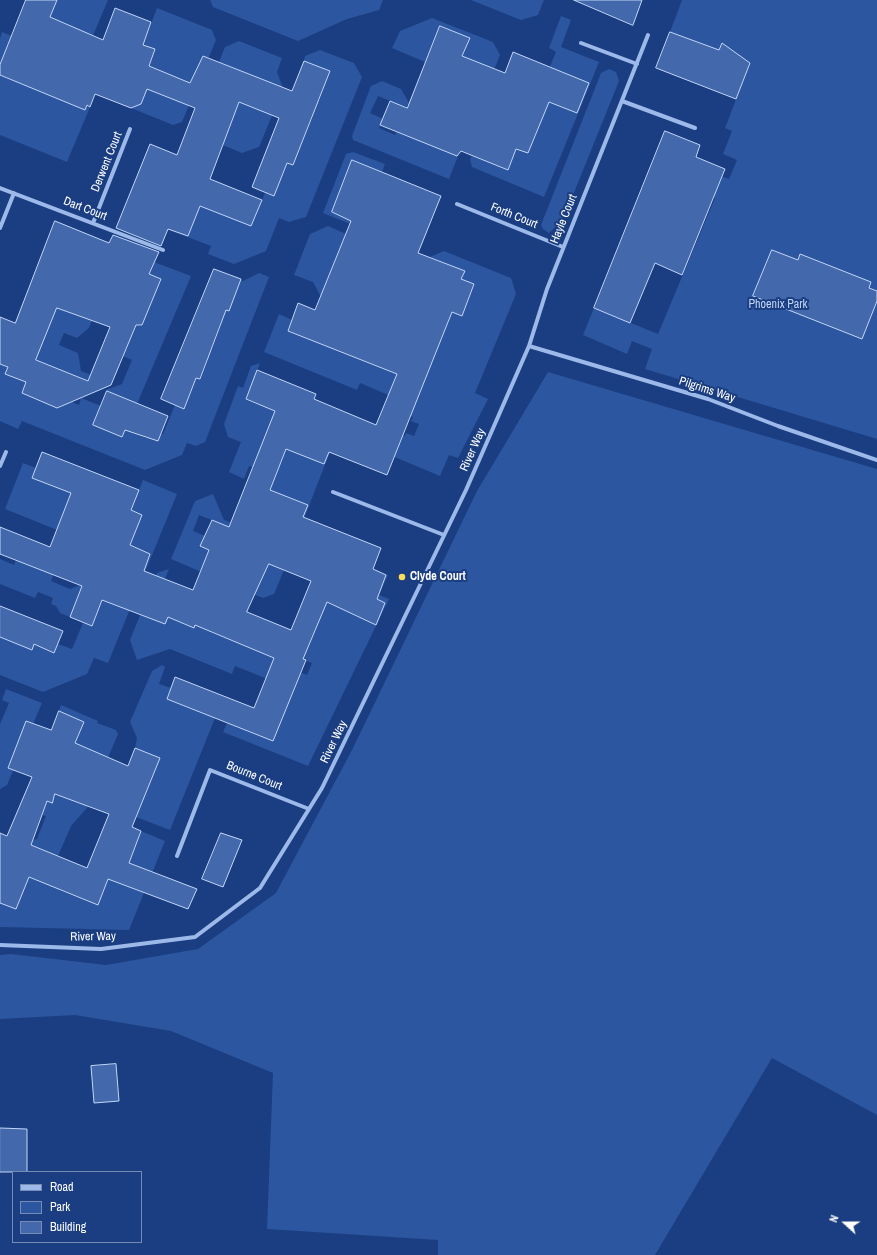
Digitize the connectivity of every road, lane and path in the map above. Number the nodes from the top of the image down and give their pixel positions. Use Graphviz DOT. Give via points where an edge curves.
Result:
graph roads {
  1 [pos="648,35"];
  2 [pos="581,43"];
  3 [pos="637,64"];
  4 [pos="622,101"];
  5 [pos="695,128"];
  6 [pos="130,130"];
  7 [pos="0,188"];
  8 [pos="14,193"];
  9 [pos="457,204"];
  10 [pos="93,223"];
  11 [pos="0,228"];
  12 [pos="563,247"];
  13 [pos="162,250"];
  14 [pos="529,346"];
  15 [pos="6,452"];
  16 [pos="877,460"];
  17 [pos="0,466"];
  18 [pos="333,492"];
  19 [pos="444,535"];
  20 [pos="309,809"];
  21 [pos="177,856"];
  22 [pos="0,945"];
  1 -- 3 [label="street, Hayle Court"];
  2 -- 3 [label="street"];
  3 -- 4 [label="street, Hayle Court"];
  4 -- 5 [label="street"];
  4 -- 12 [label="street, Hayle Court"];
  6 -- 10 [label="street, Derwent Court"];
  7 -- 8 [label="street, Dart Court"];
  8 -- 10 [label="street, Dart Court"];
  8 -- 11 [label="street"];
  9 -- 12 [label="street, Forth Court"];
  10 -- 13 [label="street, Dart Court"];
  12 -- 14 [label="street, Hayle Court"];
  14 -- 16 [label="street, Pilgrims Way" via="708,399"];
  14 -- 19 [label="street, River Way"];
  15 -- 17 [label="street"];
  18 -- 19 [label="street"];
  19 -- 20 [label="street, River Way" via="322,788"];
  20 -- 21 [label="street, Bourne Court" via="210,770"];
  20 -- 22 [label="street, River Way" via="260,888 195,937 101,949"];
}
